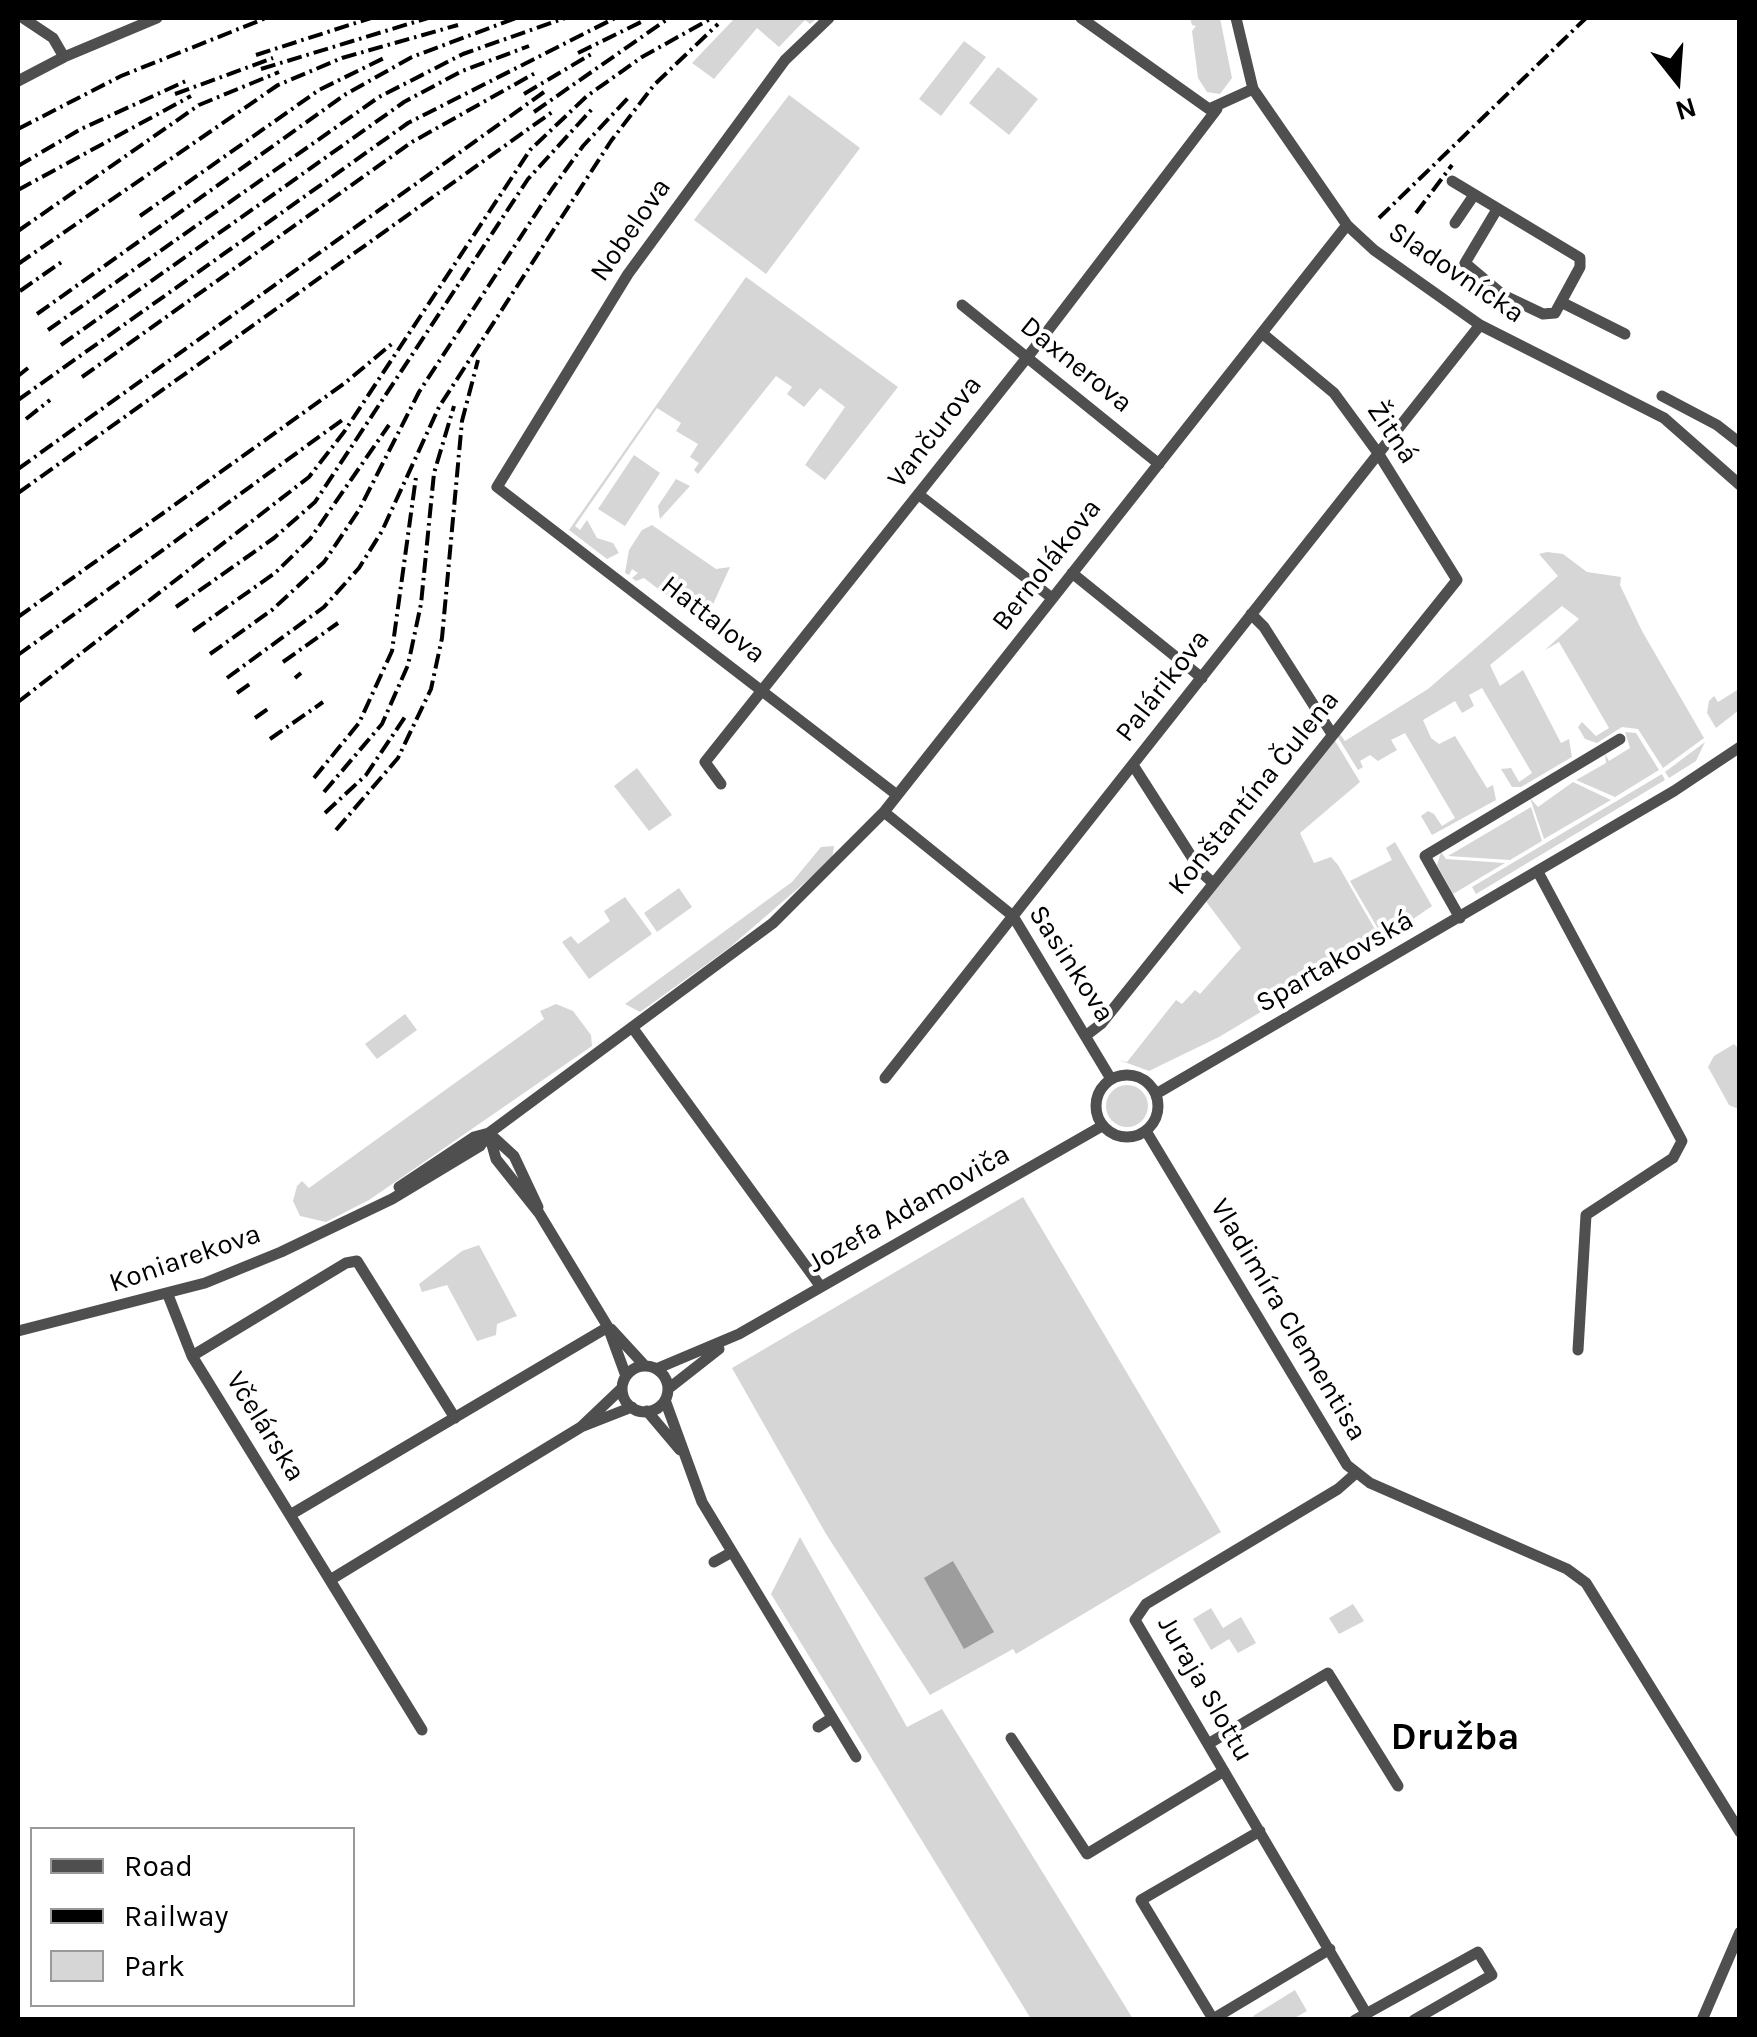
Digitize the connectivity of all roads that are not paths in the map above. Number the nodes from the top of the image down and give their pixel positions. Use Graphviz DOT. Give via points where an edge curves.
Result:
graph roads {
  1 [pos="22,18"];
  2 [pos="157,18"];
  3 [pos="829,18"];
  4 [pos="1081,18"];
  5 [pos="1236,18"];
  6 [pos="64,57"];
  7 [pos="18,81"];
  8 [pos="1253,89"];
  9 [pos="1216,109"];
  10 [pos="1452,181"];
  11 [pos="1474,195"];
  12 [pos="1496,211"];
  13 [pos="1455,223"];
  14 [pos="1347,225"];
  15 [pos="1563,303"];
  16 [pos="962,304"];
  17 [pos="1480,325"];
  18 [pos="1262,334"];
  19 [pos="1625,334"];
  20 [pos="1026,358"];
  21 [pos="1662,396"];
  22 [pos="1740,443"];
  23 [pos="1378,453"];
  24 [pos="1159,464"];
  25 [pos="1740,485"];
  26 [pos="496,487"];
  27 [pos="918,494"];
  28 [pos="1072,574"];
  29 [pos="1457,580"];
  30 [pos="1052,598"];
  31 [pos="1251,614"];
  32 [pos="1202,678"];
  33 [pos="762,691"];
  34 [pos="1332,734"];
  35 [pos="1620,739"];
  36 [pos="1740,747"];
  37 [pos="1133,765"];
  38 [pos="721,784"];
  39 [pos="897,794"];
  40 [pos="884,812"];
  41 [pos="1538,872"];
  42 [pos="1213,883"];
  43 [pos="1013,916"];
  44 [pos="1460,918"];
  45 [pos="773,923"];
  46 [pos="632,1027"];
  47 [pos="1088,1034"];
  48 [pos="886,1078"];
  49 [pos="1112,1078"];
  50 [pos="1156,1094"];
  51 [pos="508,1119"];
  52 [pos="1102,1126"];
  53 [pos="1146,1131"];
  54 [pos="489,1134"];
  55 [pos="506,1144"];
  56 [pos="467,1154"];
  57 [pos="496,1158"];
  58 [pos="362,1212"];
  59 [pos="540,1213"];
  60 [pos="821,1288"];
  61 [pos="168,1295"];
  62 [pos="608,1326"];
  63 [pos="18,1331"];
  64 [pos="739,1334"];
  65 [pos="1578,1350"];
  66 [pos="192,1356"];
  67 [pos="651,1367"];
  68 [pos="624,1382"];
  69 [pos="666,1395"];
  70 [pos="632,1407"];
  71 [pos="648,1412"];
  72 [pos="455,1418"];
  73 [pos="581,1427"];
  74 [pos="683,1453"];
  75 [pos="1355,1474"];
  76 [pos="290,1515"];
  77 [pos="732,1552"];
  78 [pos="714,1562"];
  79 [pos="330,1580"];
  80 [pos="832,1718"];
  81 [pos="818,1727"];
  82 [pos="422,1730"];
  83 [pos="1011,1738"];
  84 [pos="1208,1744"];
  85 [pos="856,1758"];
  86 [pos="1224,1771"];
  87 [pos="1398,1786"];
  88 [pos="1260,1831"];
  89 [pos="1740,1832"];
  90 [pos="1740,1932"];
  91 [pos="1330,1949"];
  92 [pos="1400,1998"];
  93 [pos="1361,2016"];
  94 [pos="1414,2020"];
  95 [pos="1702,2020"];
  1 -- 6 [label="street" via="52,38"];
  2 -- 6 [label="street"];
  3 -- 26 [label="street, Nobelova" via="784,60 628,274"];
  4 -- 9 [label="street" via="1202,106"];
  5 -- 8 [label="street, Sladovnícka"];
  6 -- 7 [label="street"];
  8 -- 9 [label="street"];
  8 -- 14 [label="street, Sladovnícka"];
  9 -- 20 [label="street, Vančurova"];
  10 -- 11 [label="street"];
  11 -- 12 [label="street"];
  11 -- 13 [label="street"];
  12 -- 15 [label="street" via="1580,258"];
  12 -- 15 [label="street" via="1467,253 1468,266 1543,314"];
  14 -- 17 [label="street, Sladovnícka"];
  14 -- 18 [label="street, Bernolákova"];
  15 -- 19 [label="street"];
  16 -- 20 [label="street, Daxnerova"];
  17 -- 23 [label="street, Palárikova"];
  17 -- 25 [label="street, Sladovnícka" via="1664,418"];
  18 -- 23 [label="street, Žitná" via="1334,393"];
  18 -- 24 [label="street, Bernolákova"];
  20 -- 24 [label="street, Daxnerova"];
  20 -- 27 [label="street, Vančurova"];
  21 -- 22 [label="street"];
  23 -- 29 [label="street, Žitná"];
  23 -- 31 [label="street, Palárikova"];
  24 -- 28 [label="street, Bernolákova"];
  26 -- 33 [label="street, Hattalova"];
  27 -- 30 [label="street"];
  27 -- 33 [label="street, Vančurova"];
  28 -- 30 [label="street, Bernolákova"];
  28 -- 32 [label="street"];
  29 -- 34 [label="street, Konštantína Čulena"];
  30 -- 39 [label="street, Bernolákova"];
  31 -- 32 [label="street, Palárikova"];
  31 -- 34 [label="street"];
  32 -- 37 [label="street, Palárikova"];
  33 -- 38 [label="street, Vančurova" via="706,762"];
  33 -- 39 [label="street, Hattalova"];
  34 -- 42 [label="street, Konštantína Čulena"];
  35 -- 44 [label="street" via="1425,856"];
  36 -- 41 [label="street, Spartakovská"];
  37 -- 42 [label="street"];
  37 -- 43 [label="street, Palárikova"];
  39 -- 40 [label="street, Bernolákova"];
  40 -- 43 [label="street, Sasinkova"];
  40 -- 45 [label="street, Bernolákova"];
  41 -- 44 [label="street, Spartakovská"];
  41 -- 65 [label="street" via="1681,1134 1678,1154 1586,1215"];
  42 -- 47 [label="street, Konštantína Čulena"];
  43 -- 47 [label="street, Sasinkova"];
  43 -- 48 [label="street, Palárikova"];
  44 -- 50 [label="street, Spartakovská"];
  45 -- 46 [label="street, Koniarekova"];
  46 -- 51 [label="street, Koniarekova"];
  46 -- 60 [label="street"];
  47 -- 49 [label="street, Sasinkova"];
  49 -- 50 [label="street" via="1135,1076"];
  49 -- 52 [label="street" via="1096,1098"];
  50 -- 53 [label="street" via="1156,1118"];
  51 -- 54 [label="street, Koniarekova"];
  51 -- 55 [label="street"];
  52 -- 53 [label="street" via="1121,1137"];
  52 -- 60 [label="street, Jozefa Adamoviča"];
  53 -- 75 [label="street, Vladimíra Clementisa"];
  54 -- 55 [label="street"];
  54 -- 56 [label="street, Koniarekova"];
  54 -- 57 [label="street"];
  54 -- 58 [label="street, Koniarekova" via="474,1137"];
  55 -- 59 [label="street"];
  56 -- 57 [label="street"];
  56 -- 58 [label="street, Koniarekova"];
  57 -- 59 [label="street"];
  58 -- 61 [label="street, Koniarekova" via="282,1252"];
  59 -- 62 [label="street"];
  60 -- 64 [label="street, Jozefa Adamoviča"];
  61 -- 63 [label="street, Koniarekova"];
  61 -- 66 [label="street, Včelárska"];
  62 -- 67 [label="street"];
  62 -- 68 [label="street"];
  62 -- 72 [label="street, Včelárska"];
  64 -- 67 [label="street, Jozefa Adamoviča"];
  64 -- 69 [label="street, Jozefa Adamoviča"];
  66 -- 72 [label="street, Včelárska" via="357,1261"];
  66 -- 76 [label="street, Včelárska"];
  67 -- 68 [label="street"];
  67 -- 69 [label="street"];
  68 -- 70 [label="street"];
  68 -- 73 [label="street"];
  69 -- 71 [label="street"];
  69 -- 74 [label="street"];
  70 -- 71 [label="street"];
  70 -- 73 [label="street"];
  71 -- 74 [label="street"];
  72 -- 76 [label="street, Včelárska"];
  73 -- 79 [label="street"];
  74 -- 77 [label="street"];
  75 -- 84 [label="street, Juraja Slottu" via="1136,1614"];
  75 -- 89 [label="street, Vladimíra Clementisa" via="1586,1583"];
  76 -- 79 [label="street"];
  77 -- 78 [label="street"];
  77 -- 80 [label="street" via="796,1672"];
  79 -- 82 [label="street"];
  80 -- 81 [label="street"];
  80 -- 85 [label="street"];
  83 -- 86 [label="street" via="1087,1854"];
  84 -- 86 [label="street, Juraja Slottu"];
  84 -- 87 [label="street" via="1328,1673"];
  86 -- 88 [label="street, Juraja Slottu"];
  88 -- 91 [label="street, Juraja Slottu"];
  88 -- 91 [label="street" via="1141,1900 1213,2019"];
  90 -- 95 [label="street"];
  91 -- 93 [label="street, Juraja Slottu"];
  92 -- 93 [label="street"];
  92 -- 94 [label="street"];
  92 -- 94 [label="street" via="1478,1952 1492,1974"];
}
